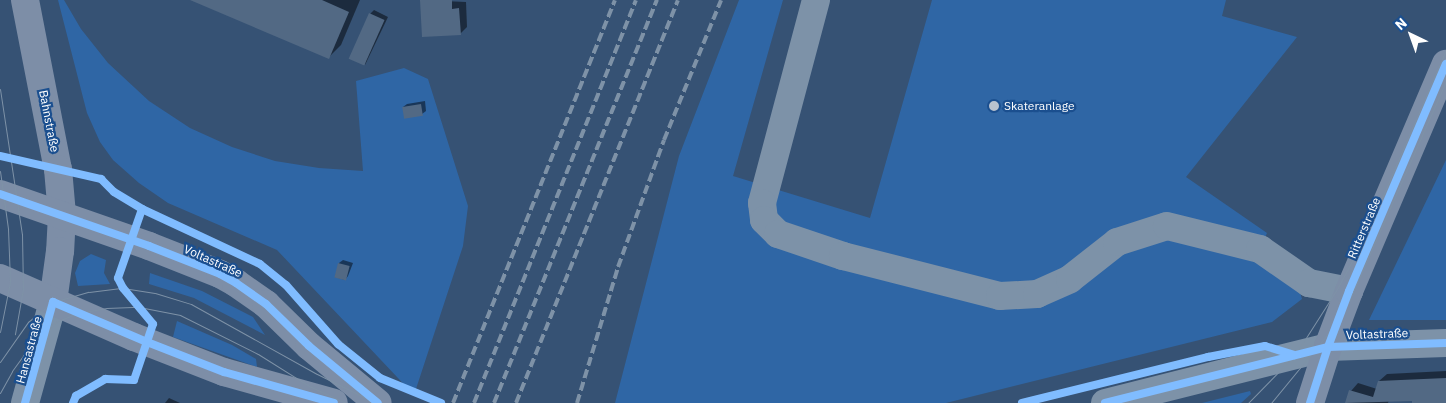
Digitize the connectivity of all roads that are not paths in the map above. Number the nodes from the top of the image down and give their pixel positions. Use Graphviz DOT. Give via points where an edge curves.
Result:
graph roads {
  1 [pos="25,0"];
  2 [pos="816,0"];
  3 [pos="1446,64"];
  4 [pos="0,194"];
  5 [pos="62,214"];
  6 [pos="0,278"];
  7 [pos="1349,291"];
  8 [pos="53,302"];
  9 [pos="1446,343"];
  10 [pos="1328,347"];
  11 [pos="26,403"];
  12 [pos="334,403"];
  13 [pos="378,403"];
  14 [pos="1105,403"];
  15 [pos="1310,403"];
  1 -- 5 [label="main road, Bahnstraße" via="58,169"];
  2 -- 7 [label="street" via="762,203 764,220 778,234 843,256 1000,296 1037,294 1070,279 1117,242 1167,226 1260,249 1309,283"];
  3 -- 7 [label="main road, Ritterstraße"];
  4 -- 5 [label="main road, Voltastraße"];
  5 -- 8 [label="main road, Bahnstraße"];
  5 -- 13 [label="main road, Voltastraße" via="213,271 236,283 266,304"];
  6 -- 8 [label="main road"];
  7 -- 10 [label="main road, Ritterstraße"];
  8 -- 11 [label="street, Hansastraße"];
  8 -- 12 [label="main road" via="224,372"];
  9 -- 10 [label="street, Voltastraße"];
  10 -- 14 [label="street, Voltastraße"];
  10 -- 15 [label="main road, Ritterstraße"];
}
